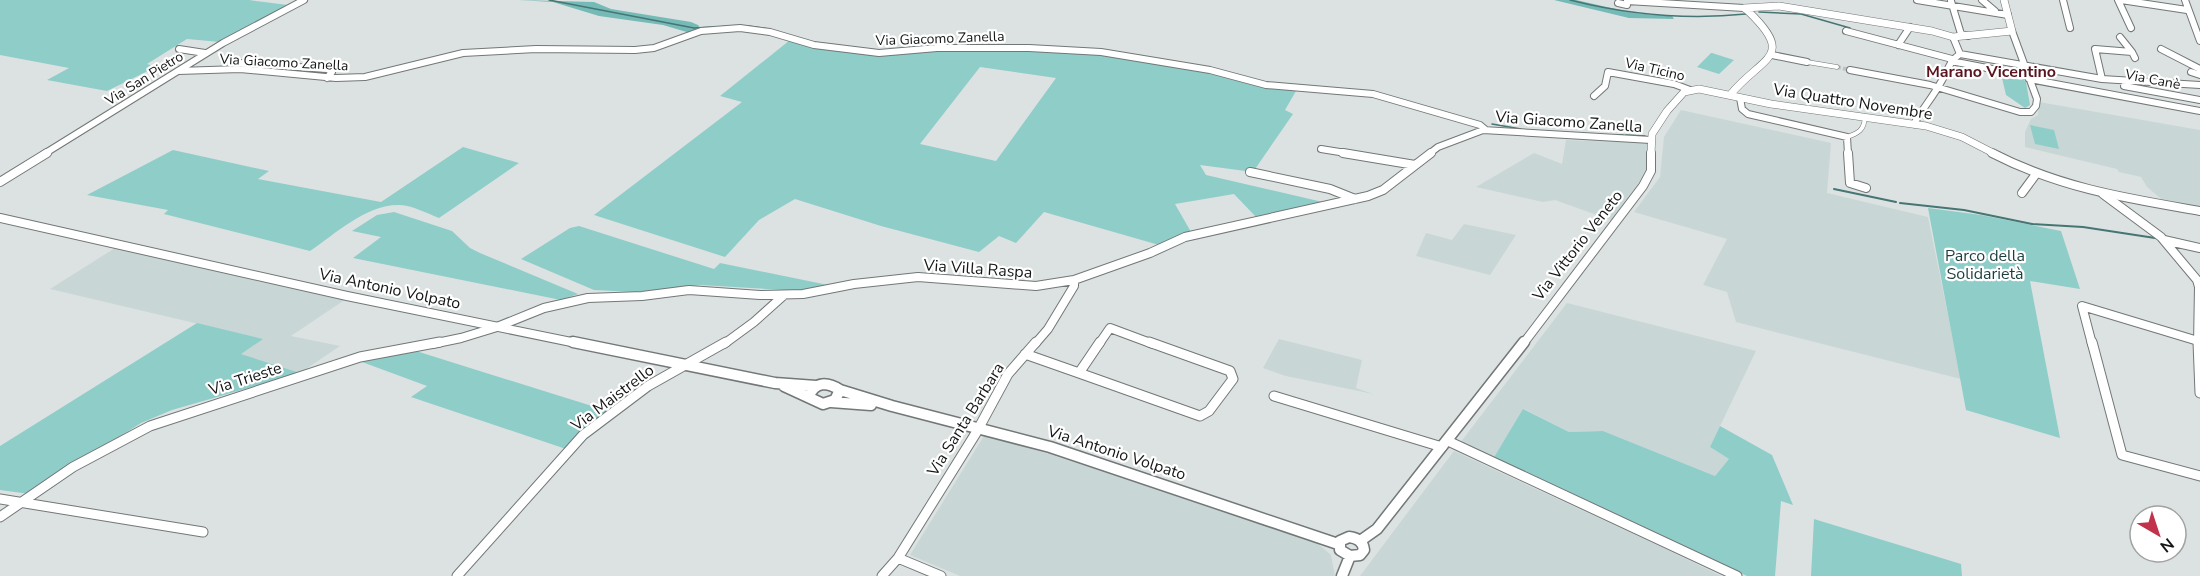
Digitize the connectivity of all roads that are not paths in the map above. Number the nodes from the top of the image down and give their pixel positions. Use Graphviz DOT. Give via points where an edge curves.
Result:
graph roads {
  1 [pos="304,0"];
  2 [pos="1917,0"];
  3 [pos="1982,0"];
  4 [pos="2004,0"];
  5 [pos="2062,0"];
  6 [pos="2119,0"];
  7 [pos="2185,0"];
  8 [pos="1768,2"];
  9 [pos="1618,3"];
  10 [pos="1952,3"];
  11 [pos="1746,9"];
  12 [pos="2187,10"];
  13 [pos="1995,11"];
  14 [pos="2008,15"];
  15 [pos="1910,27"];
  16 [pos="2070,28"];
  17 [pos="2131,28"];
  18 [pos="1846,31"];
  19 [pos="2198,33"];
  20 [pos="2010,34"];
  21 [pos="1953,37"];
  22 [pos="1970,37"];
  23 [pos="2120,37"];
  24 [pos="2200,41"];
  25 [pos="1898,45"];
  26 [pos="180,49"];
  27 [pos="2161,49"];
  28 [pos="205,53"];
  29 [pos="1772,54"];
  30 [pos="1960,54"];
  31 [pos="1951,60"];
  32 [pos="1807,62"];
  33 [pos="240,63"];
  34 [pos="2024,63"];
  35 [pos="1837,67"];
  36 [pos="2200,69"];
  37 [pos="1850,70"];
  38 [pos="178,71"];
  39 [pos="2191,72"];
  40 [pos="2200,75"];
  41 [pos="2028,77"];
  42 [pos="327,78"];
  43 [pos="2102,79"];
  44 [pos="2200,85"];
  45 [pos="1938,87"];
  46 [pos="1690,90"];
  47 [pos="1730,95"];
  48 [pos="1594,96"];
  49 [pos="1740,98"];
  50 [pos="2200,100"];
  51 [pos="2200,111"];
  52 [pos="1864,117"];
  53 [pos="1914,124"];
  54 [pos="1486,130"];
  55 [pos="1468,134"];
  56 [pos="1847,137"];
  57 [pos="1651,140"];
  58 [pos="1321,148"];
  59 [pos="1415,165"];
  60 [pos="1250,172"];
  61 [pos="2036,174"];
  62 [pos="0,182"];
  63 [pos="1866,188"];
  64 [pos="2022,193"];
  65 [pos="2103,194"];
  66 [pos="1355,199"];
  67 [pos="2200,211"];
  68 [pos="0,218"];
  69 [pos="2164,240"];
  70 [pos="2200,248"];
  71 [pos="1074,280"];
  72 [pos="2200,287"];
  73 [pos="783,296"];
  74 [pos="497,327"];
  75 [pos="2198,341"];
  76 [pos="1025,354"];
  77 [pos="684,365"];
  78 [pos="1078,374"];
  79 [pos="775,383"];
  80 [pos="816,386"];
  81 [pos="2199,388"];
  82 [pos="840,390"];
  83 [pos="809,396"];
  84 [pos="1274,396"];
  85 [pos="831,402"];
  86 [pos="882,406"];
  87 [pos="978,428"];
  88 [pos="1445,444"];
  89 [pos="2200,476"];
  90 [pos="0,499"];
  91 [pos="20,502"];
  92 [pos="0,517"];
  93 [pos="203,532"];
  94 [pos="1360,541"];
  95 [pos="1338,544"];
  96 [pos="1350,556"];
  97 [pos="898,558"];
  98 [pos="457,576"];
  99 [pos="882,576"];
  100 [pos="941,576"];
  101 [pos="1342,576"];
  102 [pos="1737,576"];
  1 -- 28 [label="street, Via San Pietro"];
  2 -- 10 [label="street"];
  3 -- 13 [label="street"];
  4 -- 14 [label="street"];
  5 -- 16 [label="street"];
  6 -- 12 [label="street"];
  6 -- 17 [label="street"];
  7 -- 12 [label="street"];
  8 -- 11 [label="street"];
  8 -- 15 [label="street"];
  9 -- 11 [label="street"];
  10 -- 14 [label="street"];
  10 -- 22 [label="street" via="1961,34"];
  11 -- 29 [label="street" via="1773,35"];
  12 -- 19 [label="street"];
  14 -- 20 [label="street"];
  15 -- 21 [label="street"];
  15 -- 25 [label="street"];
  18 -- 25 [label="street"];
  19 -- 24 [label="street"];
  20 -- 22 [label="street"];
  20 -- 34 [label="street"];
  21 -- 22 [label="street"];
  21 -- 30 [label="street"];
  23 -- 43 [label="street, Via Canè" via="2134,55 2095,49"];
  25 -- 31 [label="street"];
  26 -- 28 [label="street"];
  27 -- 36 [label="street"];
  28 -- 38 [label="street, Via San Pietro"];
  29 -- 32 [label="street"];
  29 -- 47 [label="street"];
  30 -- 31 [label="street"];
  30 -- 34 [label="street, Via Canè"];
  31 -- 41 [label="street"];
  31 -- 45 [label="street"];
  32 -- 35 [label="street"];
  33 -- 42 [label="street" via="327,69 332,72"];
  34 -- 41 [label="street"];
  34 -- 43 [label="street, Via Canè"];
  37 -- 45 [label="street"];
  38 -- 42 [label="street, Via Giacomo Zanella" via="240,69"];
  38 -- 62 [label="street, Via San Pietro"];
  39 -- 40 [label="street"];
  41 -- 45 [label="street" via="2037,99 2029,113"];
  41 -- 51 [label="street"];
  42 -- 54 [label="street, Via Giacomo Zanella" via="365,77 463,53 654,48 702,32 740,28 814,45 879,53 937,48 1101,52 1210,70 1266,85 1373,94"];
  43 -- 44 [label="street, Via Canè"];
  43 -- 50 [label="street, Via Canè"];
  45 -- 53 [label="street"];
  46 -- 47 [label="street"];
  46 -- 48 [label="street, Via Ticino" via="1608,72 1605,86"];
  46 -- 57 [label="street, Via Vittorio Veneto" via="1667,111"];
  47 -- 49 [label="street, Via Quattro Novembre"];
  49 -- 52 [label="street, Via Quattro Novembre"];
  49 -- 56 [label="street" via="1742,109 1748,114"];
  52 -- 53 [label="street, Via Quattro Novembre"];
  52 -- 56 [label="street" via="1864,127"];
  53 -- 61 [label="street, Via Quattro Novembre" via="1962,137"];
  54 -- 55 [label="street, Via Giacomo Zanella"];
  54 -- 57 [label="street, Via Giacomo Zanella"];
  55 -- 59 [label="street, Via Villa Raspa" via="1438,147"];
  56 -- 63 [label="street" via="1850,183"];
  57 -- 88 [label="street, Via Vittorio Veneto" via="1651,171 1643,186"];
  58 -- 59 [label="street"];
  59 -- 66 [label="street, Via Villa Raspa" via="1383,190"];
  60 -- 66 [label="street" via="1330,189"];
  61 -- 64 [label="street"];
  61 -- 65 [label="street, Via Quattro Novembre"];
  65 -- 67 [label="street, Via Quattro Novembre"];
  65 -- 69 [label="street"];
  66 -- 71 [label="street, Via Villa Raspa" via="1185,237"];
  68 -- 74 [label="street, Via Antonio Volpato"];
  69 -- 70 [label="street"];
  69 -- 72 [label="street"];
  71 -- 73 [label="street, Via Villa Raspa" via="1036,286 918,277"];
  71 -- 76 [label="street, Via Santa Barbara" via="1048,329"];
  72 -- 75 [label="street"];
  73 -- 74 [label="street, Via Villa Raspa" via="689,290 588,298 544,308"];
  73 -- 77 [label="street, Via Maistrello" via="723,344"];
  74 -- 77 [label="street, Via Antonio Volpato"];
  74 -- 91 [label="street, Via Trieste" via="360,357 150,426"];
  75 -- 81 [label="street"];
  75 -- 89 [label="street" via="2082,306 2122,454"];
  76 -- 78 [label="street"];
  76 -- 87 [label="street, Via Santa Barbara" via="1008,374"];
  77 -- 79 [label="street, Via Antonio Volpato"];
  77 -- 98 [label="street, Via Maistrello" via="648,386 583,435"];
  78 -- 78 [label="street" via="1200,416 1209,411 1233,379 1230,370 1110,328"];
  79 -- 80 [label="street, Via Antonio Volpato"];
  79 -- 83 [label="street, Via Antonio Volpato"];
  80 -- 82 [label="street, Via Antonio Volpato" via="831,384"];
  80 -- 83 [label="street"];
  82 -- 85 [label="street"];
  82 -- 86 [label="street, Via Antonio Volpato"];
  83 -- 85 [label="street, Via Antonio Volpato" via="814,403"];
  84 -- 88 [label="street"];
  85 -- 86 [label="street, Via Antonio Volpato"];
  86 -- 87 [label="street, Via Antonio Volpato"];
  87 -- 95 [label="street, Via Antonio Volpato" via="1052,447"];
  87 -- 97 [label="street, Via Santa Barbara"];
  88 -- 94 [label="street, Via Vittorio Veneto" via="1377,529"];
  88 -- 102 [label="street"];
  90 -- 91 [label="street"];
  91 -- 92 [label="street, Via Trieste"];
  91 -- 93 [label="street"];
  94 -- 95 [label="street" via="1349,537"];
  94 -- 96 [label="street, Via Vittorio Veneto" via="1363,553"];
  95 -- 96 [label="street" via="1342,553"];
  96 -- 101 [label="street, Via Vittorio Veneto"];
  97 -- 99 [label="street, Via Santa Barbara"];
  97 -- 100 [label="street"];
}
